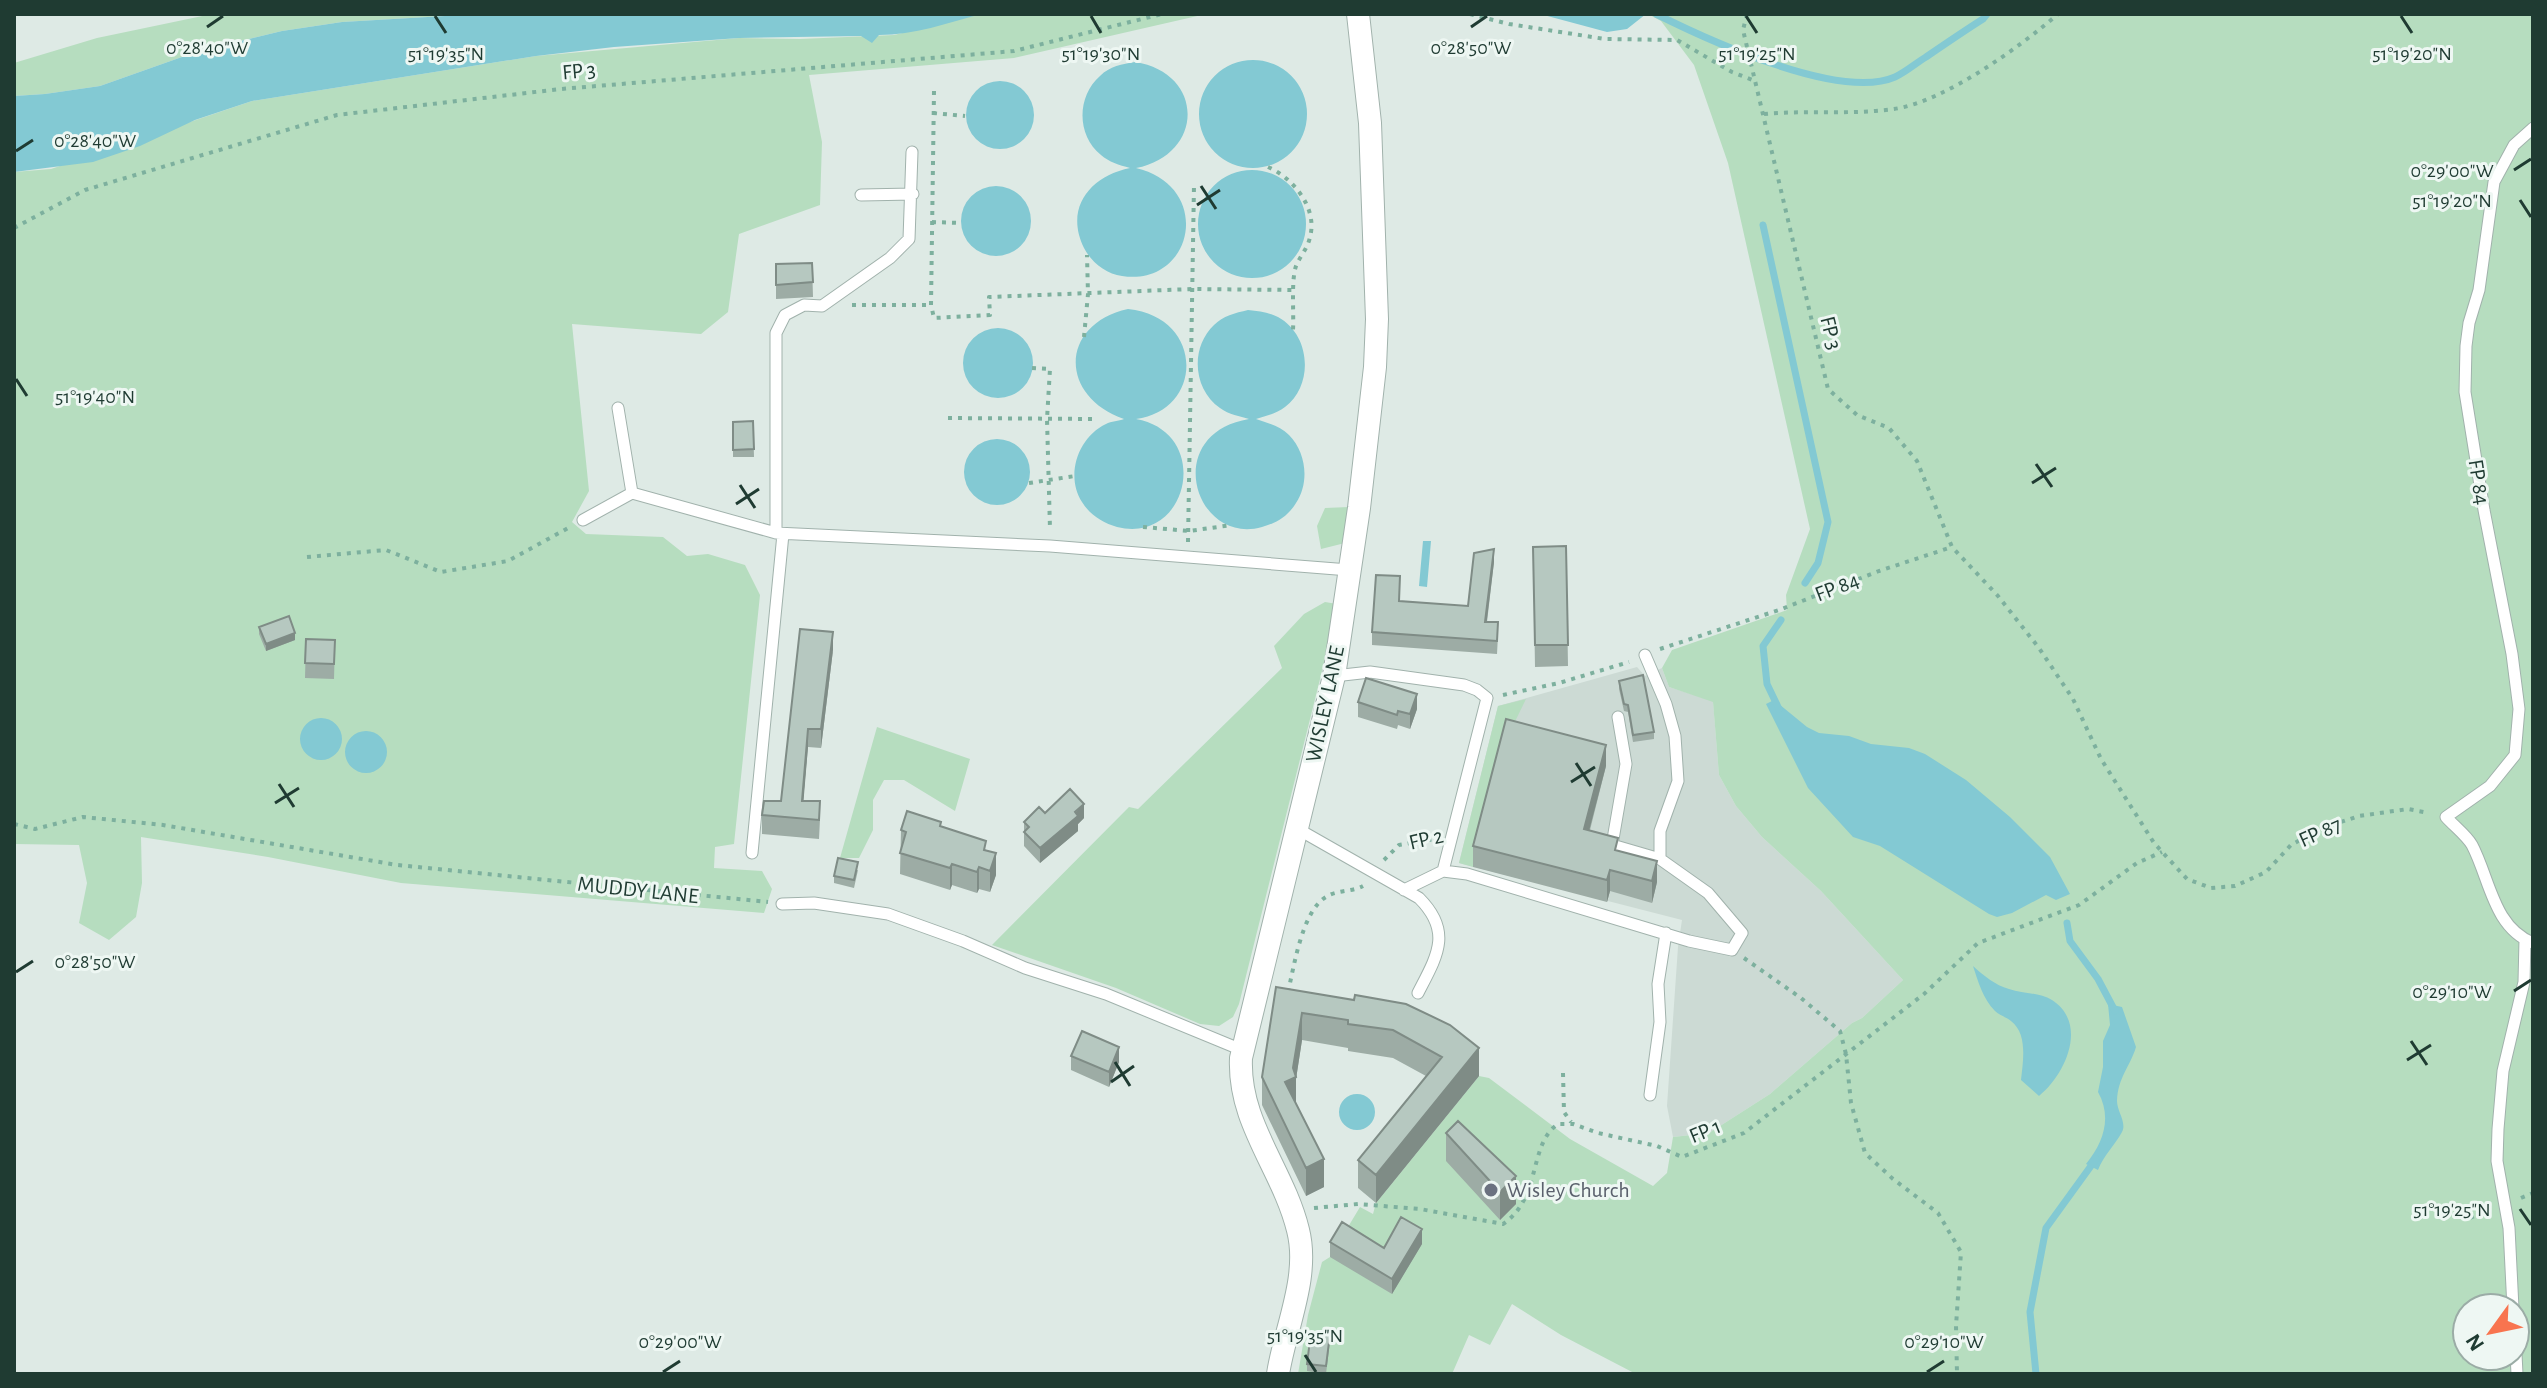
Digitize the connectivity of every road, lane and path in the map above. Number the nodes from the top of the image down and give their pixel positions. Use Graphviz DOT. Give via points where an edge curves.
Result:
graph roads {
  1 [pos="1162,14"];
  2 [pos="1358,14"];
  3 [pos="1470,14"];
  4 [pos="1747,14"];
  5 [pos="2058,14"];
  6 [pos="1755,81"];
  7 [pos="934,91"];
  8 [pos="933,113"];
  9 [pos="1764,114"];
  10 [pos="965,116"];
  11 [pos="2533,128"];
  12 [pos="912,152"];
  13 [pos="1268,167"];
  14 [pos="1194,185"];
  15 [pos="913,194"];
  16 [pos="861,195"];
  17 [pos="932,222"];
  18 [pos="961,223"];
  19 [pos="14,228"];
  20 [pos="1087,255"];
  21 [pos="1192,289"];
  22 [pos="1295,290"];
  23 [pos="1088,294"];
  24 [pos="931,305"];
  25 [pos="822,306"];
  26 [pos="1293,330"];
  27 [pos="1084,337"];
  28 [pos="1032,368"];
  29 [pos="618,408"];
  30 [pos="948,418"];
  31 [pos="1047,419"];
  32 [pos="1094,419"];
  33 [pos="1075,476"];
  34 [pos="1048,478"];
  35 [pos="1029,483"];
  36 [pos="632,493"];
  37 [pos="583,520"];
  38 [pos="1232,525"];
  39 [pos="1143,527"];
  40 [pos="1189,531"];
  41 [pos="779,534"];
  42 [pos="1050,546"];
  43 [pos="1952,547"];
  44 [pos="1186,556"];
  45 [pos="307,557"];
  46 [pos="1349,570"];
  47 [pos="1779,610"];
  48 [pos="1645,655"];
  49 [pos="1334,676"];
  50 [pos="1618,717"];
  51 [pos="2446,817"];
  52 [pos="14,824"];
  53 [pos="1296,828"];
  54 [pos="1452,833"];
  55 [pos="2162,852"];
  56 [pos="752,853"];
  57 [pos="1660,859"];
  58 [pos="1443,871"];
  59 [pos="1373,873"];
  60 [pos="1404,890"];
  61 [pos="782,904"];
  62 [pos="1666,933"];
  63 [pos="2529,942"];
  64 [pos="1732,950"];
  65 [pos="1418,993"];
  66 [pos="1255,999"];
  67 [pos="1242,1050"];
  68 [pos="1846,1054"];
  69 [pos="1563,1073"];
  70 [pos="1650,1095"];
  71 [pos="1573,1124"];
  72 [pos="1292,1210"];
  73 [pos="2512,1292"];
  74 [pos="1278,1374"];
  75 [pos="1957,1374"];
  1 -- 19 [label="path, FP 3" via="1014,51 561,89 337,115 85,190"];
  2 -- 46 [label="street, WISLEY LANE" via="1370,123 1377,319"];
  3 -- 6 [label="path" via="1605,39 1677,40"];
  4 -- 6 [label="path, FP 3" via="1743,30"];
  5 -- 9 [label="path" via="1944,94 1896,109"];
  6 -- 9 [label="path, FP 3"];
  7 -- 8 [label="path"];
  8 -- 10 [label="path"];
  8 -- 17 [label="path"];
  9 -- 43 [label="path, FP 3" via="1828,389 1857,415 1889,428 1917,461"];
  11 -- 51 [label="lane, FP 84" via="2514,145 2494,182 2466,346 2465,392 2518,695 2515,755 2490,786"];
  12 -- 15 [label="lane"];
  13 -- 22 [label="path" via="1303,195 1311,219 1311,236 1295,267"];
  14 -- 21 [label="path"];
  15 -- 16 [label="lane"];
  15 -- 25 [label="lane" via="909,239"];
  17 -- 18 [label="path"];
  17 -- 24 [label="path"];
  20 -- 23 [label="path"];
  21 -- 22 [label="path"];
  21 -- 23 [label="path"];
  21 -- 40 [label="path"];
  22 -- 26 [label="path"];
  23 -- 24 [label="path" via="989,297 990,315 934,318"];
  23 -- 27 [label="path"];
  24 -- 25 [label="path"];
  25 -- 41 [label="lane" via="804,305 785,315 776,333"];
  28 -- 31 [label="path" via="1050,369"];
  29 -- 36 [label="lane"];
  30 -- 31 [label="path"];
  31 -- 32 [label="path"];
  31 -- 34 [label="path"];
  33 -- 34 [label="path"];
  34 -- 35 [label="path"];
  34 -- 42 [label="path"];
  36 -- 37 [label="lane"];
  36 -- 41 [label="lane"];
  37 -- 45 [label="path" via="508,561 441,572 386,550"];
  38 -- 40 [label="path"];
  39 -- 40 [label="path"];
  40 -- 44 [label="path"];
  41 -- 42 [label="lane"];
  41 -- 56 [label="lane"];
  42 -- 44 [label="lane"];
  43 -- 47 [label="path, FP 84"];
  43 -- 55 [label="path" via="2039,648 2073,699 2101,759"];
  44 -- 46 [label="lane"];
  46 -- 49 [label="street, WISLEY LANE"];
  48 -- 57 [label="lane" via="1675,736 1678,781 1660,831"];
  49 -- 53 [label="street, WISLEY LANE"];
  49 -- 54 [label="lane, FP 2" via="1370,672 1430,680 1464,685 1487,698"];
  50 -- 57 [label="lane" via="1626,764 1612,845"];
  51 -- 55 [label="path, FP 87" via="2408,809 2359,816 2291,845 2266,872 2235,886 2211,888 2187,879"];
  51 -- 63 [label="lane" via="2471,843 2501,914"];
  52 -- 61 [label="path, MUDDY LANE" via="35,829 83,817 163,825 397,865"];
  53 -- 59 [label="lane"];
  53 -- 66 [label="street, WISLEY LANE"];
  54 -- 58 [label="lane"];
  54 -- 59 [label="path, FP 2" via="1399,845"];
  55 -- 68 [label="path, FP 1" via="2137,863 2079,905 1978,943 1924,994"];
  57 -- 64 [label="lane" via="1708,893 1742,933"];
  58 -- 60 [label="lane"];
  58 -- 62 [label="lane"];
  59 -- 60 [label="lane"];
  59 -- 66 [label="path, FP 2" via="1357,889 1326,896 1313,912 1288,993"];
  60 -- 65 [label="lane" via="1419,898 1439,926 1440,944"];
  61 -- 67 [label="lane" via="814,903 888,914"];
  62 -- 64 [label="lane"];
  62 -- 70 [label="lane"];
  63 -- 73 [label="lane" via="2503,1071 2498,1140"];
  64 -- 68 [label="path" via="1840,1031"];
  66 -- 67 [label="street, WISLEY LANE"];
  67 -- 72 [label="street, WISLEY LANE" via="1240,1076 1247,1111"];
  68 -- 71 [label="path, FP 1" via="1744,1133 1682,1157"];
  68 -- 75 [label="path" via="1851,1103 1865,1153 1938,1213 1961,1252"];
  69 -- 71 [label="path" via="1564,1112"];
  71 -- 72 [label="path" via="1558,1124 1546,1135 1528,1194 1515,1216 1503,1224 1358,1204"];
  72 -- 74 [label="street, WISLEY LANE" via="1301,1250"];
}
